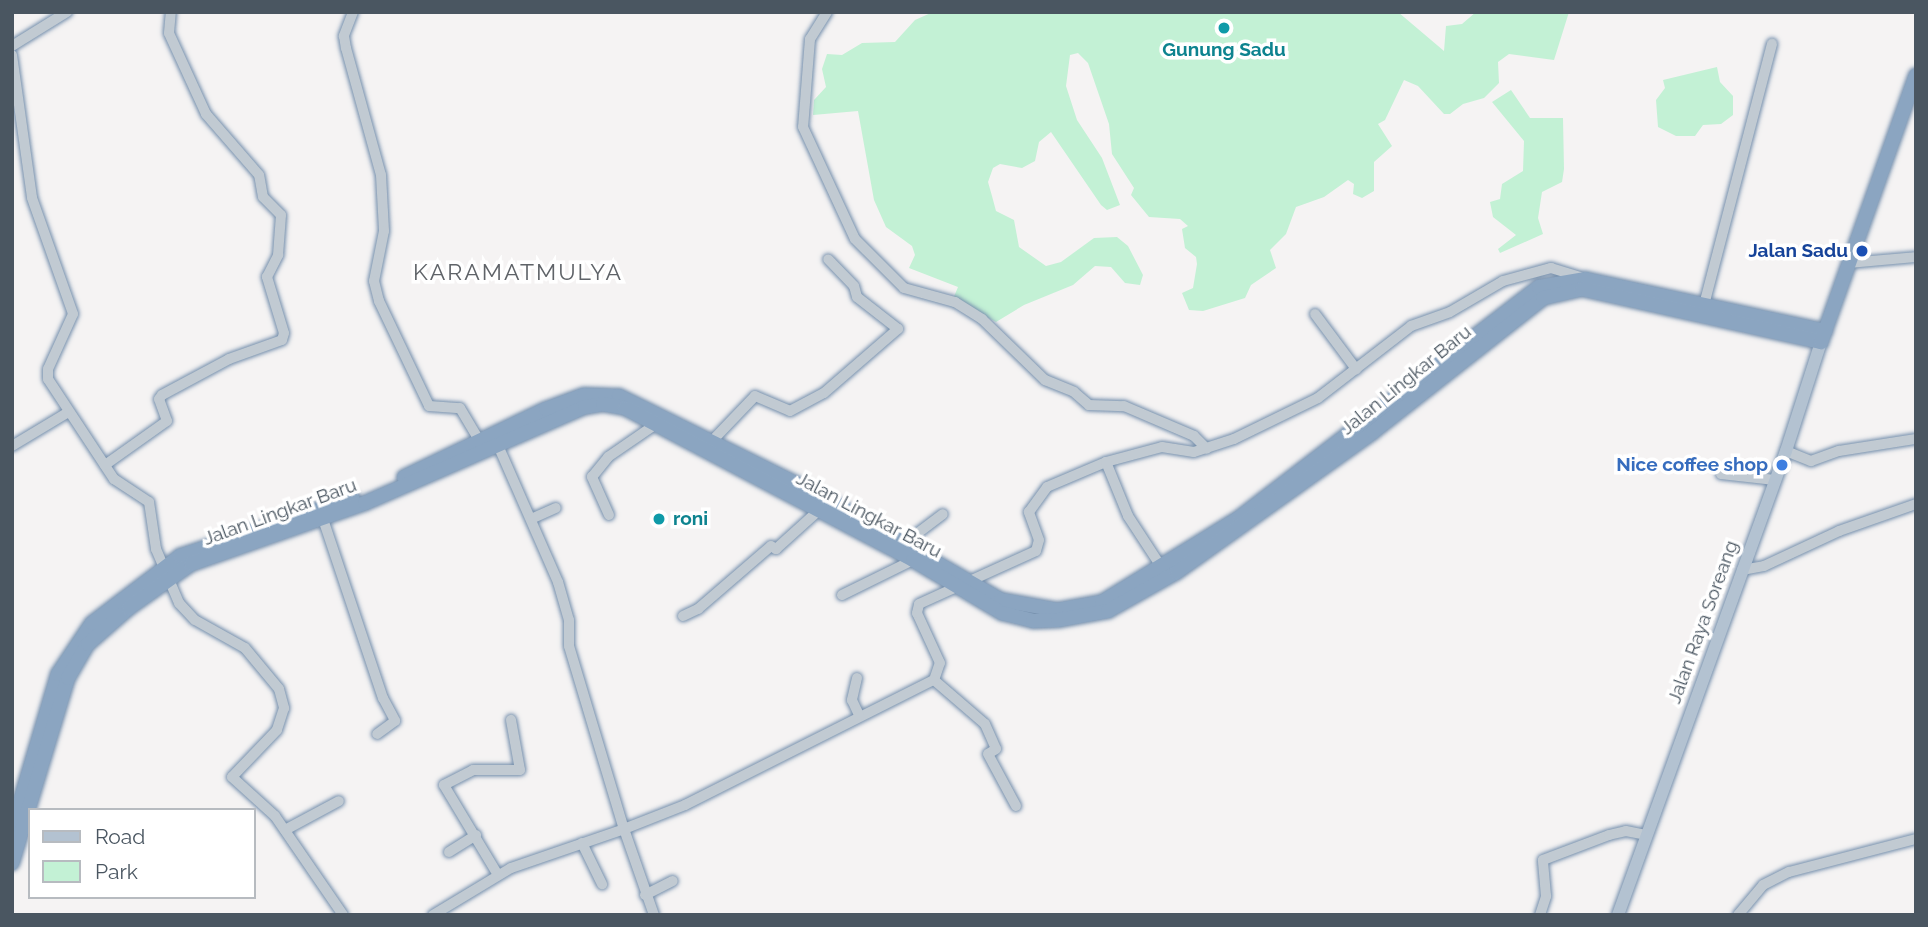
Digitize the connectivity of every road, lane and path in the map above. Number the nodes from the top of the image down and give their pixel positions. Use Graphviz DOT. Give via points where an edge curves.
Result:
graph roads {
  1 [pos="67,12"];
  2 [pos="171,12"];
  3 [pos="353,12"];
  4 [pos="827,12"];
  5 [pos="1772,44"];
  6 [pos="12,46"];
  7 [pos="12,55"];
  8 [pos="1916,75"];
  9 [pos="1916,257"];
  10 [pos="828,259"];
  11 [pos="1848,263"];
  12 [pos="1585,279"];
  13 [pos="1704,305"];
  14 [pos="1315,314"];
  15 [pos="1823,337"];
  16 [pos="1356,369"];
  17 [pos="67,413"];
  18 [pos="656,424"];
  19 [pos="1916,439"];
  20 [pos="712,442"];
  21 [pos="487,444"];
  22 [pos="12,446"];
  23 [pos="1207,449"];
  24 [pos="1786,451"];
  25 [pos="1106,462"];
  26 [pos="105,465"];
  27 [pos="1721,474"];
  28 [pos="1775,480"];
  29 [pos="1916,504"];
  30 [pos="556,508"];
  31 [pos="818,511"];
  32 [pos="943,514"];
  33 [pos="609,515"];
  34 [pos="323,519"];
  35 [pos="531,519"];
  36 [pos="906,542"];
  37 [pos="913,560"];
  38 [pos="1162,568"];
  39 [pos="1742,570"];
  40 [pos="166,573"];
  41 [pos="964,584"];
  42 [pos="842,595"];
  43 [pos="683,616"];
  44 [pos="857,678"];
  45 [pos="934,680"];
  46 [pos="859,715"];
  47 [pos="511,720"];
  48 [pos="377,734"];
  49 [pos="339,801"];
  50 [pos="1016,806"];
  51 [pos="28,808"];
  52 [pos="28,810"];
  53 [pos="12,829"];
  54 [pos="624,829"];
  55 [pos="285,830"];
  56 [pos="476,835"];
  57 [pos="1646,835"];
  58 [pos="1916,839"];
  59 [pos="582,843"];
  60 [pos="449,852"];
  61 [pos="12,863"];
  62 [pos="498,875"];
  63 [pos="673,881"];
  64 [pos="603,884"];
  65 [pos="645,895"];
  66 [pos="343,915"];
  67 [pos="433,915"];
  68 [pos="654,915"];
  69 [pos="1540,915"];
  70 [pos="1618,915"];
  71 [pos="1738,915"];
  1 -- 6 [label="street"];
  2 -- 26 [label="street" via="169,33 206,114 258,175 263,197 281,215 278,256 267,277 284,333 282,340 239,355 162,395 159,399 167,421"];
  3 -- 21 [label="street" via="344,36 345,48 381,175 384,231 374,281 379,302 429,407 460,408"];
  4 -- 23 [label="street" via="810,39 803,127 855,239 904,288 955,302 982,319 1045,380 1074,392 1089,405 1124,406 1194,436"];
  5 -- 13 [label="street"];
  7 -- 17 [label="street" via="32,198 73,314 47,372"];
  8 -- 11 [label="highway"];
  9 -- 11 [label="street"];
  10 -- 20 [label="street" via="854,286 857,297 898,329 824,393 790,411 755,396"];
  11 -- 15 [label="highway"];
  12 -- 13 [label="highway, Jalan Lingkar Baru"];
  12 -- 16 [label="street" via="1551,268 1495,284 1450,312 1411,326"];
  12 -- 38 [label="highway, Jalan Lingkar Baru" via="1531,291 1367,424"];
  13 -- 15 [label="highway, Jalan Lingkar Baru"];
  14 -- 16 [label="street"];
  15 -- 24 [label="main road, Jalan Raya Soreang"];
  15 -- 41 [label="highway, Jalan Lingkar Baru" via="1582,289 1562,291 1532,304 1363,440 1144,594 1086,619 1033,621 1002,613"];
  16 -- 23 [label="street" via="1308,403"];
  17 -- 22 [label="street"];
  17 -- 26 [label="street"];
  18 -- 21 [label="highway, Jalan Lingkar Baru" via="625,408 603,404 548,419"];
  18 -- 31 [label="highway, Jalan Lingkar Baru"];
  18 -- 33 [label="street" via="608,457 592,477"];
  19 -- 24 [label="street" via="1839,451 1811,461"];
  20 -- 21 [label="highway, Jalan Lingkar Baru" via="638,403 598,394 546,409"];
  20 -- 36 [label="highway, Jalan Lingkar Baru"];
  21 -- 34 [label="highway, Jalan Lingkar Baru" via="441,471"];
  21 -- 35 [label="street"];
  21 -- 40 [label="highway, Jalan Lingkar Baru" via="359,496 229,536"];
  23 -- 25 [label="street" via="1194,452 1162,447"];
  24 -- 28 [label="main road, Jalan Raya Soreang"];
  25 -- 38 [label="street" via="1128,516"];
  25 -- 41 [label="street" via="1047,487 1029,512 1039,540 1036,551"];
  26 -- 40 [label="street" via="123,488 149,502 156,549"];
  27 -- 28 [label="street"];
  28 -- 39 [label="main road, Jalan Raya Soreang"];
  29 -- 39 [label="street" via="1839,531 1764,566"];
  30 -- 35 [label="street"];
  31 -- 37 [label="highway, Jalan Lingkar Baru"];
  31 -- 43 [label="street" via="776,549 772,546"];
  32 -- 36 [label="street"];
  34 -- 40 [label="highway, Jalan Lingkar Baru"];
  34 -- 48 [label="street" via="383,698 396,721"];
  35 -- 54 [label="street" via="564,600 569,646"];
  36 -- 41 [label="highway, Jalan Lingkar Baru"];
  37 -- 41 [label="highway, Jalan Lingkar Baru"];
  37 -- 42 [label="street"];
  38 -- 41 [label="highway, Jalan Lingkar Baru" via="1102,602 1058,610 1015,605"];
  39 -- 57 [label="main road, Jalan Raya Soreang"];
  40 -- 51 [label="highway, Jalan Lingkar Baru" via="77,658"];
  40 -- 53 [label="highway, Jalan Lingkar Baru" via="92,624 65,658"];
  40 -- 55 [label="street" via="186,611 245,648 279,689 284,708 277,730 231,775"];
  41 -- 45 [label="street" via="922,601 917,609 940,663"];
  44 -- 46 [label="street" via="852,700"];
  45 -- 46 [label="street"];
  45 -- 50 [label="street" via="985,724 996,749 988,754"];
  46 -- 54 [label="street" via="685,805"];
  47 -- 56 [label="street" via="520,770 473,770 444,785"];
  49 -- 55 [label="street"];
  52 -- 61 [label="highway, Jalan Lingkar Baru"];
  54 -- 59 [label="street"];
  54 -- 65 [label="street"];
  55 -- 66 [label="street"];
  56 -- 60 [label="street"];
  56 -- 62 [label="street"];
  57 -- 69 [label="street" via="1626,831 1609,835 1543,860 1546,896"];
  57 -- 70 [label="main road, Jalan Raya Soreang"];
  58 -- 71 [label="street" via="1789,872 1763,884"];
  59 -- 62 [label="street"];
  59 -- 64 [label="street"];
  62 -- 67 [label="street"];
  63 -- 65 [label="street"];
  65 -- 68 [label="street"];
}
